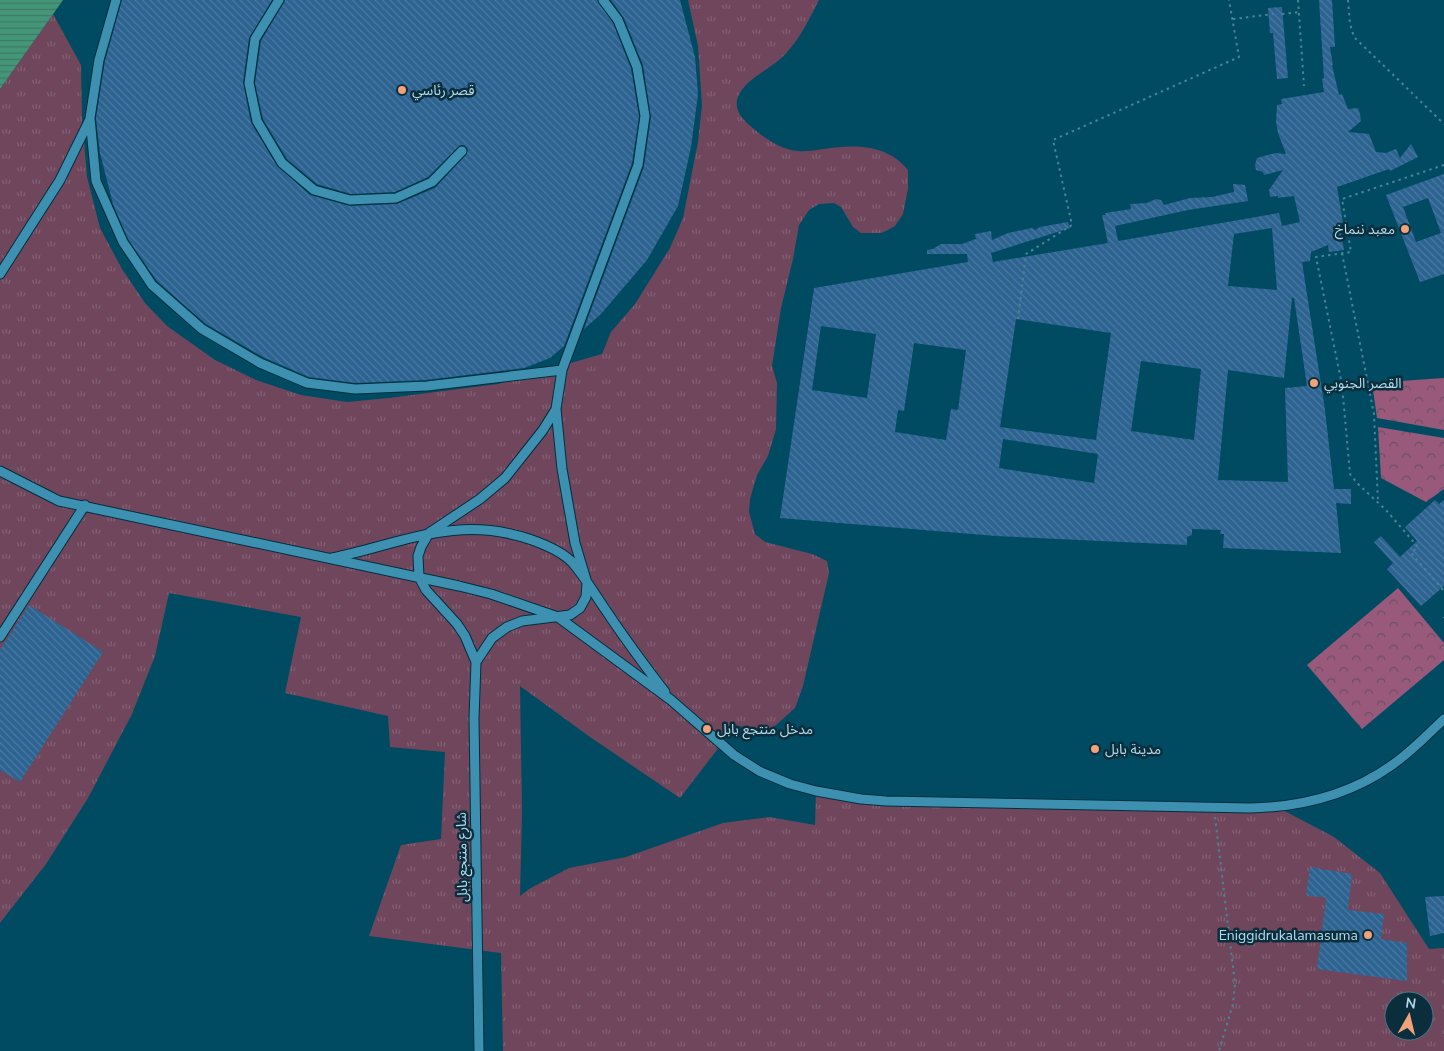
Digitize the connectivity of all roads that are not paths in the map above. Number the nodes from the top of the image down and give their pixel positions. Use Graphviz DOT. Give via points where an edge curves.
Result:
graph roads {
  1 [pos="116,0"];
  2 [pos="279,0"];
  3 [pos="603,0"];
  4 [pos="90,118"];
  5 [pos="462,152"];
  6 [pos="0,274"];
  7 [pos="562,370"];
  8 [pos="556,409"];
  9 [pos="0,471"];
  10 [pos="85,505"];
  11 [pos="429,533"];
  12 [pos="328,559"];
  13 [pos="419,577"];
  14 [pos="587,582"];
  15 [pos="558,617"];
  16 [pos="0,637"];
  17 [pos="476,662"];
  18 [pos="671,700"];
  19 [pos="1444,719"];
  20 [pos="479,1051"];
  1 -- 4 [label="street" via="99,60"];
  2 -- 5 [label="street" via="256,39 249,83 257,121 277,155 314,190 350,200 396,198 432,182"];
  3 -- 7 [label="street" via="618,20 637,67 645,116 638,165"];
  4 -- 6 [label="street" via="60,180"];
  4 -- 7 [label="street" via="96,181 123,242 152,285 202,329 260,363 307,383 355,389 427,386"];
  7 -- 8 [label="street"];
  8 -- 11 [label="street" via="505,478"];
  8 -- 14 [label="street" via="570,517"];
  9 -- 10 [label="street" via="59,501"];
  10 -- 12 [label="street"];
  10 -- 16 [label="street"];
  11 -- 12 [label="street"];
  11 -- 13 [label="street" via="418,556"];
  11 -- 14 [label="street" via="477,530 518,535 556,551 571,562"];
  12 -- 13 [label="street"];
  13 -- 15 [label="street" via="491,594"];
  13 -- 17 [label="street, شارع منتجع بابل" via="426,590 457,624"];
  14 -- 15 [label="street" via="586,597 580,608 570,615"];
  14 -- 18 [label="street"];
  15 -- 17 [label="street" via="522,621 507,627 492,638"];
  15 -- 18 [label="street"];
  17 -- 20 [label="street, شارع منتجع بابل"];
  18 -- 19 [label="street" via="734,755 774,777 816,791 886,801 1276,807 1314,801 1374,777 1393,765"];
}
